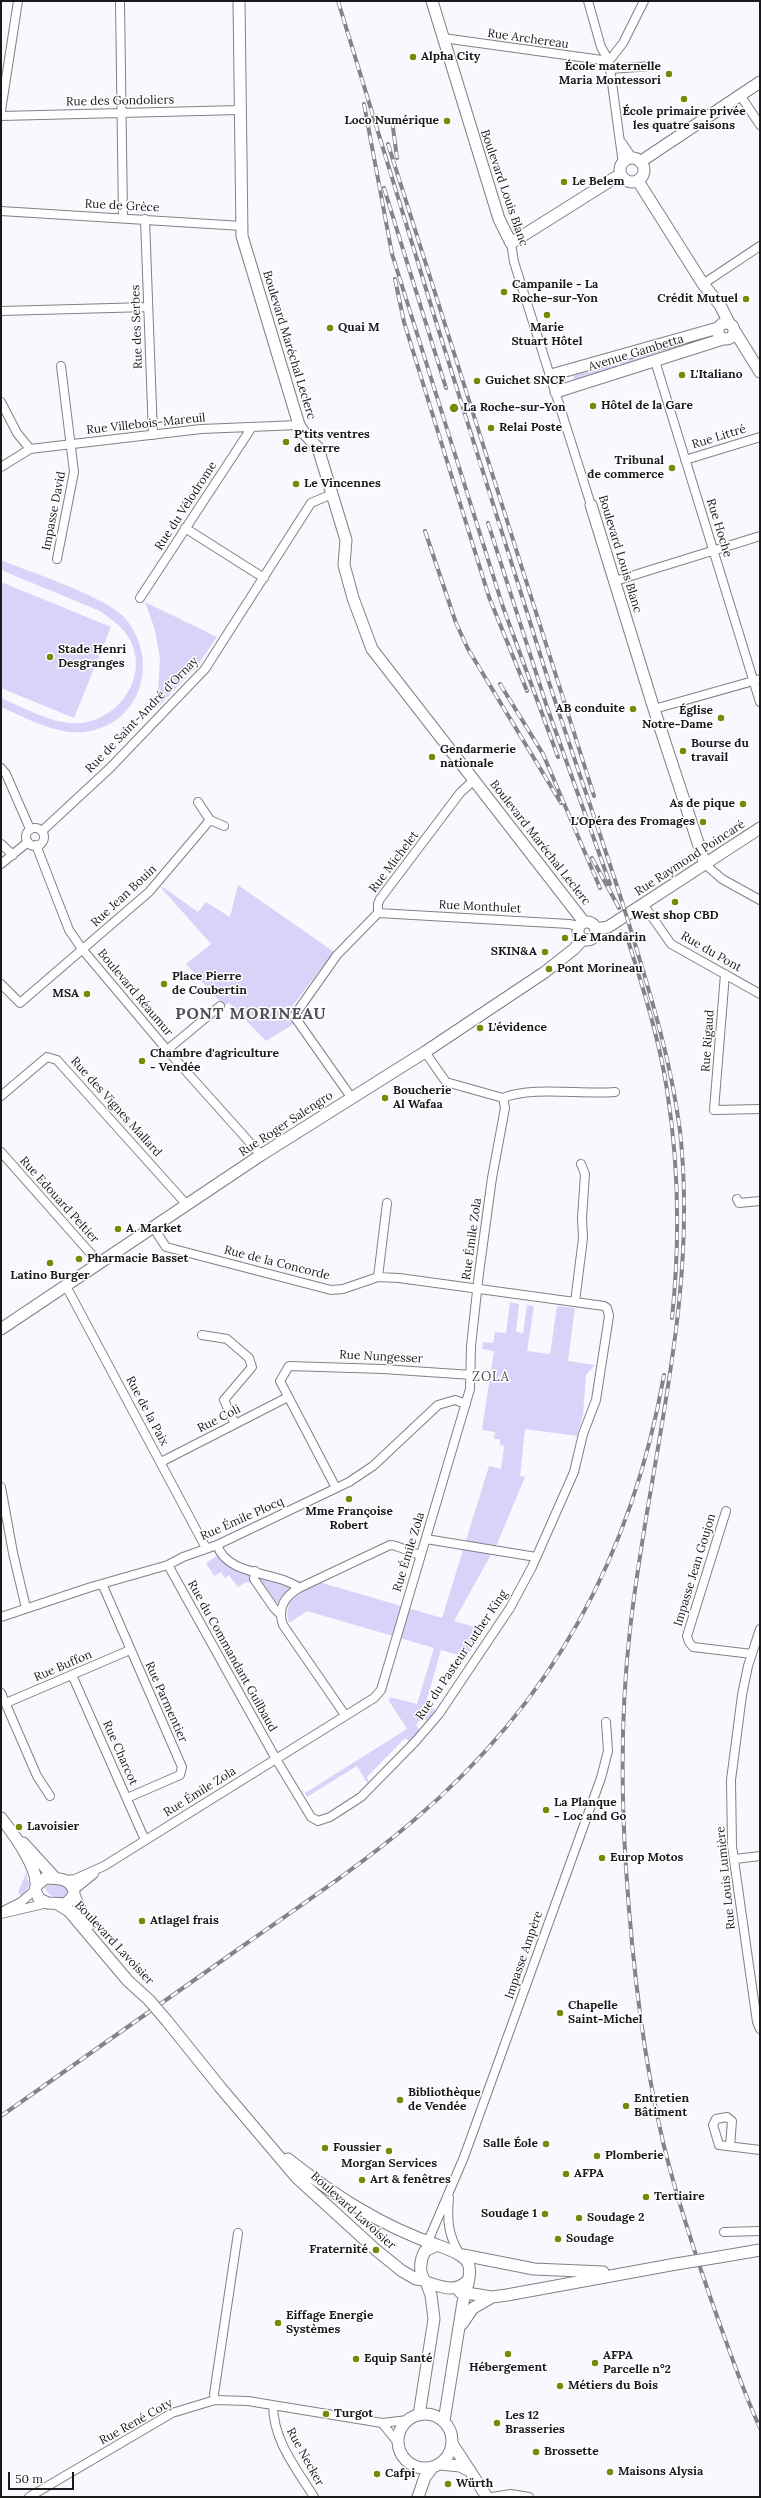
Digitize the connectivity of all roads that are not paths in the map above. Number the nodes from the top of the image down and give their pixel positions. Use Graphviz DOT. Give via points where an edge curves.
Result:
graph roads {
  1 [pos="18,1"];
  2 [pos="120,1"];
  3 [pos="238,1"];
  4 [pos="432,1"];
  5 [pos="588,1"];
  6 [pos="644,1"];
  7 [pos="443,38"];
  8 [pos="610,65"];
  9 [pos="652,66"];
  10 [pos="760,82"];
  11 [pos="740,95"];
  12 [pos="240,110"];
  13 [pos="1,111"];
  14 [pos="122,113"];
  15 [pos="1,116"];
  16 [pos="760,125"];
  17 [pos="620,139"];
  18 [pos="636,160"];
  19 [pos="622,169"];
  20 [pos="638,180"];
  21 [pos="1,210"];
  22 [pos="123,218"];
  23 [pos="145,219"];
  24 [pos="242,226"];
  25 [pos="511,243"];
  26 [pos="760,246"];
  27 [pos="703,284"];
  28 [pos="148,307"];
  29 [pos="1,311"];
  30 [pos="725,331"];
  31 [pos="655,361"];
  32 [pos="61,366"];
  33 [pos="760,372"];
  34 [pos="551,375"];
  35 [pos="556,392"];
  36 [pos="1,402"];
  37 [pos="299,425"];
  38 [pos="252,427"];
  39 [pos="153,435"];
  40 [pos="760,437"];
  41 [pos="71,444"];
  42 [pos="30,449"];
  43 [pos="685,460"];
  44 [pos="1,467"];
  45 [pos="332,494"];
  46 [pos="590,505"];
  47 [pos="185,528"];
  48 [pos="760,536"];
  49 [pos="713,551"];
  50 [pos="57,559"];
  51 [pos="264,578"];
  52 [pos="615,581"];
  53 [pos="140,598"];
  54 [pos="757,679"];
  55 [pos="760,702"];
  56 [pos="654,709"];
  57 [pos="1,768"];
  58 [pos="474,780"];
  59 [pos="198,802"];
  60 [pos="210,820"];
  61 [pos="224,826"];
  62 [pos="760,828"];
  63 [pos="30,829"];
  64 [pos="42,831"];
  65 [pos="28,842"];
  66 [pos="1,844"];
  67 [pos="36,846"];
  68 [pos="13,855"];
  69 [pos="1,864"];
  70 [pos="705,864"];
  71 [pos="760,900"];
  72 [pos="639,907"];
  73 [pos="378,913"];
  74 [pos="581,924"];
  75 [pos="596,929"];
  76 [pos="583,939"];
  77 [pos="82,949"];
  78 [pos="725,974"];
  79 [pos="1,984"];
  80 [pos="760,994"];
  81 [pos="220,1006"];
  82 [pos="167,1050"];
  83 [pos="425,1052"];
  84 [pos="615,1092"];
  85 [pos="1,1096"];
  86 [pos="351,1097"];
  87 [pos="503,1098"];
  88 [pos="760,1109"];
  89 [pos="1,1152"];
  90 [pos="261,1156"];
  91 [pos="581,1164"];
  92 [pos="737,1199"];
  93 [pos="760,1202"];
  94 [pos="387,1203"];
  95 [pos="187,1205"];
  96 [pos="153,1227"];
  97 [pos="99,1263"];
  98 [pos="378,1277"];
  99 [pos="66,1286"];
  100 [pos="477,1288"];
  101 [pos="575,1302"];
  102 [pos="1,1329"];
  103 [pos="202,1335"];
  104 [pos="472,1375"];
  105 [pos="288,1397"];
  106 [pos="466,1404"];
  107 [pos="235,1424"];
  108 [pos="161,1462"];
  109 [pos="1,1487"];
  110 [pos="336,1488"];
  111 [pos="2,1497"];
  112 [pos="726,1511"];
  113 [pos="426,1539"];
  114 [pos="217,1545"];
  115 [pos="206,1548"];
  116 [pos="421,1555"];
  117 [pos="536,1557"];
  118 [pos="168,1565"];
  119 [pos="255,1571"];
  120 [pos="103,1586"];
  121 [pos="299,1588"];
  122 [pos="26,1608"];
  123 [pos="280,1614"];
  124 [pos="1,1617"];
  125 [pos="760,1629"];
  126 [pos="130,1650"];
  127 [pos="752,1654"];
  128 [pos="72,1675"];
  129 [pos="1,1693"];
  130 [pos="6,1703"];
  131 [pos="345,1715"];
  132 [pos="606,1722"];
  133 [pos="276,1759"];
  134 [pos="50,1796"];
  135 [pos="127,1798"];
  136 [pos="1,1818"];
  137 [pos="8,1827"];
  138 [pos="145,1840"];
  139 [pos="760,1856"];
  140 [pos="735,1859"];
  141 [pos="104,1866"];
  142 [pos="60,1879"];
  143 [pos="36,1887"];
  144 [pos="74,1892"];
  145 [pos="53,1904"];
  146 [pos="1,1913"];
  147 [pos="149,2000"];
  148 [pos="760,2029"];
  149 [pos="730,2146"];
  150 [pos="274,2149"];
  151 [pos="760,2150"];
  152 [pos="449,2193"];
  153 [pos="760,2231"];
  154 [pos="724,2232"];
  155 [pos="238,2233"];
  156 [pos="429,2246"];
  157 [pos="760,2250"];
  158 [pos="461,2254"];
  159 [pos="636,2271"];
  160 [pos="469,2279"];
  161 [pos="425,2281"];
  162 [pos="448,2289"];
  163 [pos="466,2293"];
  164 [pos="492,2297"];
  165 [pos="459,2332"];
  166 [pos="214,2400"];
  167 [pos="273,2405"];
  168 [pos="419,2414"];
  169 [pos="408,2420"];
  170 [pos="444,2421"];
  171 [pos="382,2424"];
  172 [pos="398,2442"];
  173 [pos="453,2445"];
  174 [pos="410,2464"];
  175 [pos="436,2466"];
  176 [pos="470,2471"];
  177 [pos="418,2494"];
  178 [pos="29,2497"];
  179 [pos="314,2497"];
  180 [pos="487,2497"];
  181 [pos="492,2497"];
  182 [pos="529,2497"];
  1 -- 13 [label="street"];
  2 -- 14 [label="street"];
  3 -- 12 [label="main road, Boulevard Maréchal Leclerc"];
  4 -- 7 [label="main road, Boulevard Louis Blanc"];
  5 -- 8 [label="street" via="601,47"];
  6 -- 8 [label="street"];
  7 -- 8 [label="street, Rue Archereau"];
  7 -- 25 [label="main road, Boulevard Louis Blanc" via="499,219"];
  8 -- 9 [label="street, Rue Archereau"];
  8 -- 17 [label="street"];
  10 -- 11 [label="main road"];
  11 -- 16 [label="street"];
  11 -- 18 [label="main road"];
  12 -- 14 [label="street, Rue des Gondoliers"];
  12 -- 24 [label="main road, Boulevard Maréchal Leclerc"];
  14 -- 15 [label="street, Rue des Gondoliers"];
  14 -- 22 [label="street"];
  17 -- 18 [label="street"];
  17 -- 19 [label="street"];
  18 -- 19 [label="main road"];
  18 -- 20 [label="main road" via="644,172"];
  19 -- 20 [label="main road" via="629,182"];
  19 -- 25 [label="main road"];
  20 -- 27 [label="main road"];
  21 -- 22 [label="street, Rue de Grèce"];
  22 -- 23 [label="street, Rue de Grèce"];
  23 -- 24 [label="street, Rue de Grèce"];
  23 -- 28 [label="street, Rue des Serbes"];
  24 -- 37 [label="main road, Boulevard Maréchal Leclerc" via="246,252"];
  25 -- 34 [label="street, Boulevard Louis Blanc" via="514,262"];
  26 -- 27 [label="street"];
  27 -- 30 [label="main road" via="713,298"];
  28 -- 29 [label="street"];
  28 -- 39 [label="street, Rue des Serbes"];
  30 -- 31 [label="main road, Avenue Gambetta"];
  30 -- 33 [label="main road" via="745,346"];
  30 -- 34 [label="main road, Avenue Gambetta"];
  31 -- 35 [label="main road, Avenue Gambetta"];
  31 -- 43 [label="street, Rue Hoche"];
  32 -- 41 [label="street, Impasse David"];
  34 -- 35 [label="street, Boulevard Louis Blanc"];
  35 -- 46 [label="street, Boulevard Louis Blanc"];
  36 -- 42 [label="street" via="17,433"];
  37 -- 38 [label="street, Rue Villebois-Mareuil"];
  37 -- 45 [label="main road, Boulevard Maréchal Leclerc" via="318,448"];
  38 -- 39 [label="street, Rue Villebois-Mareuil" via="201,429"];
  38 -- 47 [label="street, Rue du Vélodrome"];
  39 -- 41 [label="street, Rue Villebois-Mareuil"];
  40 -- 43 [label="street, Rue Littré"];
  41 -- 42 [label="street, Rue Villebois-Mareuil"];
  41 -- 50 [label="street, Impasse David" via="74,472"];
  42 -- 44 [label="street, Rue Villebois-Mareuil"];
  43 -- 49 [label="street, Rue Hoche"];
  45 -- 51 [label="street, Rue de Saint-André d'Ornay" via="311,503"];
  45 -- 58 [label="main road, Boulevard Maréchal Leclerc" via="346,540 344,565 372,649"];
  46 -- 52 [label="main road, Boulevard Louis Blanc"];
  47 -- 51 [label="street"];
  47 -- 53 [label="street, Rue du Vélodrome"];
  48 -- 49 [label="street"];
  49 -- 52 [label="street"];
  49 -- 54 [label="street, Rue Hoche"];
  51 -- 64 [label="street, Rue de Saint-André d'Ornay" via="205,669 110,768"];
  52 -- 56 [label="main road, Boulevard Louis Blanc"];
  54 -- 55 [label="street, Rue Hoche"];
  54 -- 56 [label="street"];
  56 -- 70 [label="main road, Boulevard Louis Blanc"];
  57 -- 63 [label="street"];
  58 -- 73 [label="street, Rue Michelet" via="460,793 380,899"];
  58 -- 74 [label="main road, Boulevard Maréchal Leclerc"];
  59 -- 60 [label="street"];
  60 -- 61 [label="street"];
  60 -- 77 [label="street, Rue Jean Bouin" via="160,881"];
  62 -- 70 [label="main road, Rue Raymond Poincaré"];
  63 -- 64 [label="street" via="37,828"];
  63 -- 65 [label="street" via="26,834"];
  64 -- 67 [label="street" via="43,841"];
  65 -- 67 [label="street"];
  65 -- 68 [label="street"];
  66 -- 68 [label="street"];
  67 -- 77 [label="street, Boulevard Réaumur" via="69,930"];
  68 -- 69 [label="street"];
  70 -- 71 [label="street" via="722,879"];
  70 -- 72 [label="main road, Rue Raymond Poincaré"];
  72 -- 75 [label="main road" via="608,927"];
  72 -- 78 [label="street, Rue du Pont" via="671,944"];
  73 -- 74 [label="street, Rue Monthulet"];
  73 -- 86 [label="street, Rue Michelet" via="337,955 294,1016"];
  74 -- 75 [label="main road" via="591,922"];
  74 -- 76 [label="main road" via="579,935"];
  75 -- 76 [label="main road" via="596,935 592,939"];
  76 -- 83 [label="main road, Rue Roger Salengro" via="550,969"];
  77 -- 79 [label="street, Rue Jean Bouin" via="20,1003"];
  77 -- 82 [label="street, Boulevard Réaumur"];
  78 -- 80 [label="street, Rue du Pont"];
  78 -- 88 [label="street, Rue Rigaud" via="714,1110"];
  81 -- 82 [label="street"];
  82 -- 90 [label="street, Boulevard Réaumur"];
  83 -- 86 [label="main road, Rue Roger Salengro"];
  83 -- 87 [label="street" via="446,1082"];
  84 -- 87 [label="street" via="517,1093"];
  85 -- 95 [label="street, Rue des Vignes Mallard" via="47,1057 57,1060"];
  86 -- 90 [label="main road, Rue Roger Salengro"];
  87 -- 100 [label="street, Rue Émile Zola" via="505,1108 492,1178"];
  89 -- 97 [label="street, Rue Edouard Peltier"];
  90 -- 95 [label="main road, Rue Roger Salengro"];
  91 -- 101 [label="street" via="585,1174 583,1238"];
  92 -- 93 [label="street" via="739,1203"];
  94 -- 98 [label="street"];
  95 -- 96 [label="main road, Rue Roger Salengro"];
  96 -- 97 [label="main road, Rue Roger Salengro"];
  96 -- 98 [label="street, Rue de la Concorde" via="166,1247 331,1290"];
  97 -- 99 [label="main road, Rue Roger Salengro"];
  98 -- 100 [label="street, Rue de la Concorde"];
  99 -- 102 [label="main road, Rue Roger Salengro"];
  99 -- 108 [label="street, Rue de la Paix"];
  100 -- 101 [label="street, Rue du Pasteur Luther King"];
  100 -- 104 [label="street, Rue Émile Zola" via="470,1346"];
  101 -- 117 [label="street, Rue du Pasteur Luther King" via="604,1306 609,1311 603,1361 596,1400 587,1421 574,1472"];
  103 -- 107 [label="street" via="227,1339 249,1358 252,1367 224,1400"];
  104 -- 105 [label="street, Rue Nungesser" via="382,1368 289,1366 280,1381"];
  104 -- 106 [label="street, Rue Émile Zola"];
  105 -- 107 [label="street, Rue Coli"];
  105 -- 110 [label="street"];
  106 -- 110 [label="street, Rue Émile Plocq" via="455,1400 438,1405 373,1466"];
  106 -- 113 [label="street, Rue Émile Zola"];
  107 -- 108 [label="street, Rue Coli"];
  108 -- 115 [label="street, Rue de la Paix"];
  109 -- 111 [label="street"];
  110 -- 114 [label="street, Rue Émile Plocq"];
  111 -- 122 [label="street"];
  112 -- 127 [label="street, Impasse Jean Goujon" via="688,1636 689,1642 693,1647"];
  113 -- 116 [label="street, Rue Émile Zola"];
  113 -- 117 [label="street"];
  114 -- 115 [label="street, Rue Émile Plocq"];
  114 -- 119 [label="street" via="221,1555 228,1562"];
  115 -- 118 [label="street, Rue Émile Plocq"];
  116 -- 121 [label="street" via="390,1545"];
  116 -- 131 [label="street, Rue Émile Zola" via="381,1690 374,1698"];
  117 -- 133 [label="street, Rue du Pasteur Luther King" via="510,1608 439,1714 361,1797 323,1821 314,1820"];
  118 -- 120 [label="street, Rue Émile Plocq"];
  118 -- 133 [label="street, Rue du Commandant Guilbaud"];
  119 -- 121 [label="street" via="281,1578"];
  119 -- 123 [label="street" via="254,1578"];
  120 -- 122 [label="street, Rue Émile Plocq"];
  120 -- 126 [label="street, Rue Parmentier"];
  121 -- 123 [label="street" via="287,1596"];
  122 -- 124 [label="street, Rue Émile Plocq"];
  123 -- 131 [label="street" via="283,1625"];
  125 -- 127 [label="street, Rue Louis Lumière"];
  126 -- 128 [label="street, Rue Buffon"];
  126 -- 135 [label="street, Rue Parmentier" via="182,1767 180,1775"];
  127 -- 140 [label="street, Rue Louis Lumière" via="737,1727 731,1780 732,1846"];
  128 -- 130 [label="street, Rue Buffon"];
  128 -- 135 [label="street, Rue Charcot"];
  129 -- 130 [label="street"];
  130 -- 134 [label="street" via="37,1776"];
  131 -- 133 [label="street, Rue Émile Zola"];
  132 -- 152 [label="street, Impasse Ampère" via="608,1751 601,1778"];
  133 -- 138 [label="street, Rue Émile Zola"];
  135 -- 138 [label="street, Rue Charcot"];
  136 -- 137 [label="main road, Boulevard Lavoisier"];
  137 -- 142 [label="main road, Boulevard Lavoisier"];
  137 -- 143 [label="main road, Boulevard Lavoisier" via="31,1864"];
  138 -- 141 [label="street, Rue Émile Zola"];
  139 -- 140 [label="street"];
  140 -- 148 [label="street, Rue Louis Lumière"];
  141 -- 142 [label="street, Rue Émile Zola" via="75,1879"];
  141 -- 144 [label="street, Rue Émile Zola"];
  142 -- 143 [label="main road" via="45,1878"];
  142 -- 144 [label="main road, Boulevard Lavoisier"];
  143 -- 145 [label="main road, Boulevard Lavoisier" via="39,1899"];
  143 -- 146 [label="street" via="21,1902"];
  144 -- 145 [label="main road, Boulevard Lavoisier" via="66,1904"];
  144 -- 147 [label="main road, Boulevard Lavoisier" via="82,1914"];
  145 -- 146 [label="street"];
  145 -- 147 [label="main road, Boulevard Lavoisier" via="69,1911 128,1981"];
  147 -- 150 [label="main road, Boulevard Lavoisier, bridge"];
  149 -- 151 [label="street"];
  150 -- 156 [label="main road, Boulevard Lavoisier" via="342,2199"];
  150 -- 161 [label="main road, Boulevard Lavoisier" via="297,2178 325,2206 402,2271"];
  152 -- 156 [label="street, Impasse Ampère"];
  152 -- 158 [label="street, Impasse Ampère" via="448,2225 451,2239"];
  153 -- 154 [label="street"];
  155 -- 166 [label="street"];
  156 -- 158 [label="main road"];
  156 -- 161 [label="main road" via="421,2264"];
  157 -- 159 [label="main road, bridge"];
  158 -- 159 [label="main road" via="558,2272"];
  158 -- 160 [label="main road" via="468,2263"];
  159 -- 164 [label="main road"];
  160 -- 162 [label="main road" via="460,2287"];
  160 -- 163 [label="main road"];
  161 -- 162 [label="main road"];
  161 -- 168 [label="main road" via="434,2319"];
  162 -- 163 [label="main road"];
  163 -- 164 [label="main road"];
  163 -- 165 [label="main road"];
  164 -- 165 [label="main road" via="473,2308 466,2316"];
  165 -- 170 [label="main road"];
  166 -- 167 [label="street, Rue René Coty"];
  166 -- 178 [label="street, Rue René Coty" via="172,2413"];
  167 -- 171 [label="street, Rue René Coty"];
  167 -- 179 [label="street, Rue Necker" via="273,2419 278,2437"];
  168 -- 169 [label="main road"];
  168 -- 170 [label="main road" via="437,2416"];
  169 -- 171 [label="street, Rue René Coty"];
  169 -- 172 [label="main road" via="402,2426"];
  170 -- 173 [label="main road" via="450,2428"];
  171 -- 172 [label="street"];
  172 -- 174 [label="main road" via="404,2458"];
  173 -- 175 [label="main road" via="451,2452"];
  173 -- 176 [label="main road"];
  174 -- 175 [label="main road" via="424,2469"];
  174 -- 177 [label="main road"];
  175 -- 176 [label="main road" via="460,2466"];
  175 -- 177 [label="main road"];
  176 -- 180 [label="main road"];
  181 -- 182 [label="street" via="511,2494"];
}
